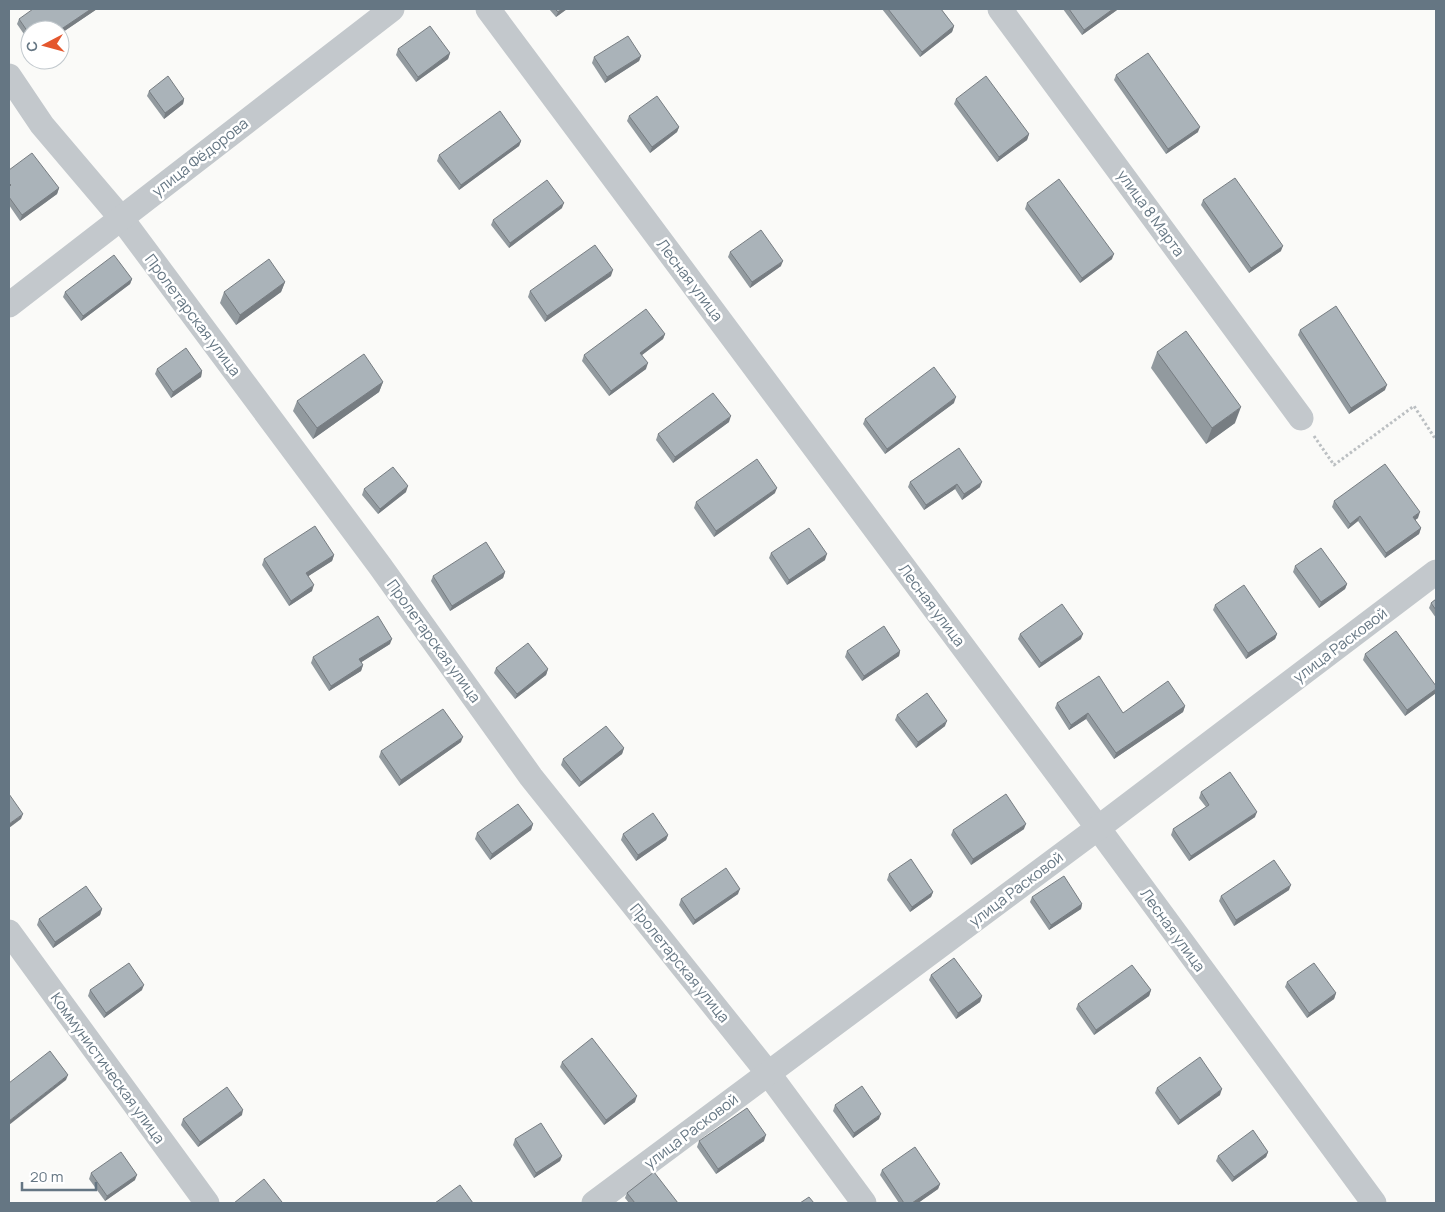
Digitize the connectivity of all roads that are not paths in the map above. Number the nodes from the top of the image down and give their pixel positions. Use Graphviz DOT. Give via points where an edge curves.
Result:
graph roads {
  1 [pos="392,9"];
  2 [pos="488,9"];
  3 [pos="1000,9"];
  4 [pos="9,76"];
  5 [pos="121,218"];
  6 [pos="9,305"];
  7 [pos="1301,418"];
  8 [pos="1436,572"];
  9 [pos="1098,828"];
  10 [pos="9,932"];
  11 [pos="768,1073"];
  12 [pos="207,1203"];
  13 [pos="594,1203"];
  14 [pos="864,1203"];
  15 [pos="1374,1203"];
  1 -- 5 [label="street, улица Фёдорова"];
  2 -- 9 [label="street, Лесная улица"];
  3 -- 7 [label="street, улица 8 Марта"];
  4 -- 5 [label="street, Пролетарская улица" via="42,125"];
  5 -- 6 [label="street, улица Фёдорова"];
  5 -- 11 [label="street, Пролетарская улица" via="380,566 531,776"];
  8 -- 9 [label="street, улица Расковой"];
  9 -- 11 [label="street, улица Расковой"];
  9 -- 15 [label="street, Лесная улица"];
  10 -- 12 [label="street, Коммунистическая улица"];
  11 -- 13 [label="street, улица Расковой"];
  11 -- 14 [label="street, Пролетарская улица"];
}
